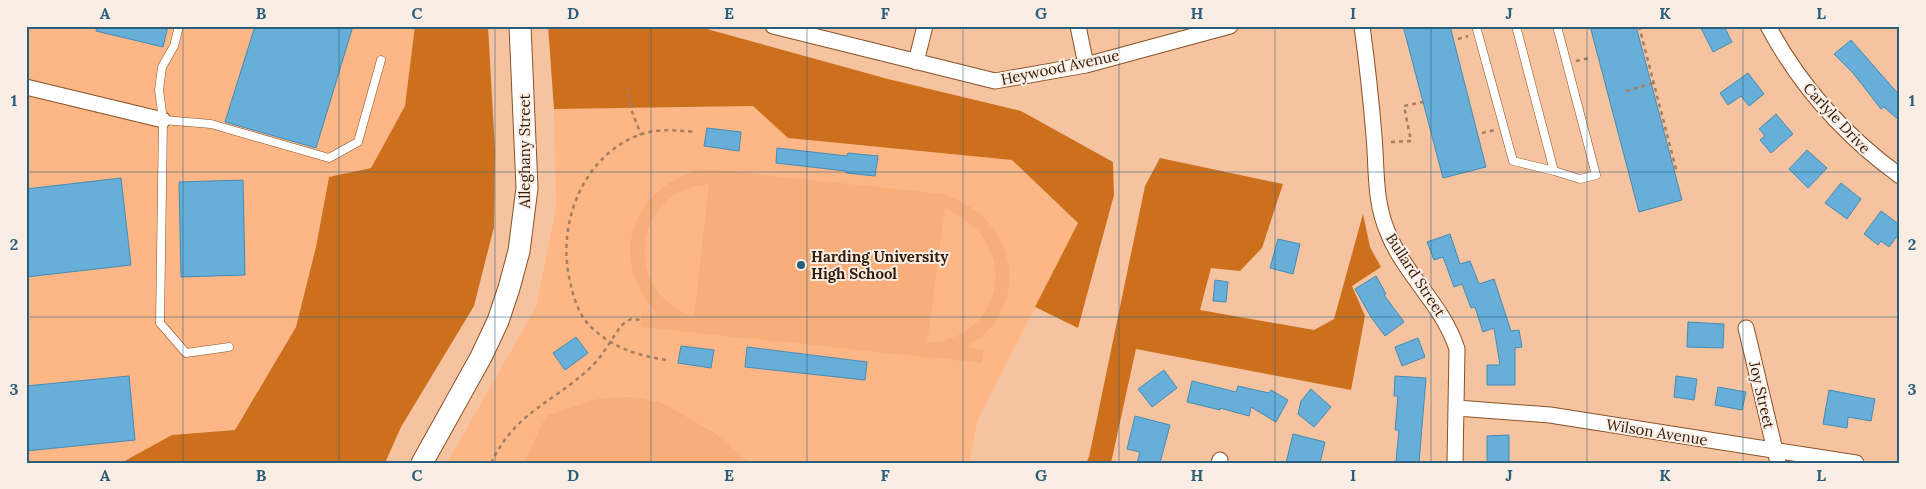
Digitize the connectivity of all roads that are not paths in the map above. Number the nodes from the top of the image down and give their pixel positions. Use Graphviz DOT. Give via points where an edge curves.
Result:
graph roads {
  1 [pos="179,26"];
  2 [pos="520,26"];
  3 [pos="773,26"];
  4 [pos="925,26"];
  5 [pos="1078,26"];
  6 [pos="1230,26"];
  7 [pos="1362,26"];
  8 [pos="1476,26"];
  9 [pos="1516,26"];
  10 [pos="1557,26"];
  11 [pos="1768,26"];
  12 [pos="810,31"];
  13 [pos="381,60"];
  14 [pos="916,62"];
  15 [pos="1086,65"];
  16 [pos="26,87"];
  17 [pos="163,120"];
  18 [pos="1554,171"];
  19 [pos="1900,176"];
  20 [pos="1746,328"];
  21 [pos="229,347"];
  22 [pos="1457,408"];
  23 [pos="1777,456"];
  24 [pos="422,463"];
  25 [pos="1455,463"];
  26 [pos="1856,463"];
  1 -- 17 [label="lane" via="174,46 162,67 159,90"];
  2 -- 24 [label="street, Alleghany Street" via="527,188 519,251 498,321"];
  3 -- 12 [label="street, Heywood Avenue"];
  4 -- 14 [label="street"];
  5 -- 15 [label="street"];
  6 -- 15 [label="street, Heywood Avenue"];
  7 -- 22 [label="street, Bullard Street" via="1372,103 1380,214 1400,256 1439,309 1452,334 1457,350"];
  8 -- 18 [label="lane" via="1513,160"];
  9 -- 18 [label="lane"];
  10 -- 18 [label="lane" via="1596,175 1580,179"];
  11 -- 19 [label="street, Carlyle Drive" via="1821,105 1842,128"];
  12 -- 14 [label="street, Heywood Avenue"];
  13 -- 17 [label="lane" via="358,142 329,158 211,124"];
  14 -- 15 [label="street, Heywood Avenue" via="995,81"];
  16 -- 17 [label="street"];
  17 -- 21 [label="lane" via="160,323 186,353"];
  20 -- 23 [label="street, Joy Street"];
  22 -- 23 [label="street, Wilson Avenue" via="1550,415"];
  22 -- 25 [label="street, Bullard Street"];
  23 -- 26 [label="street, Wilson Avenue"];
}
